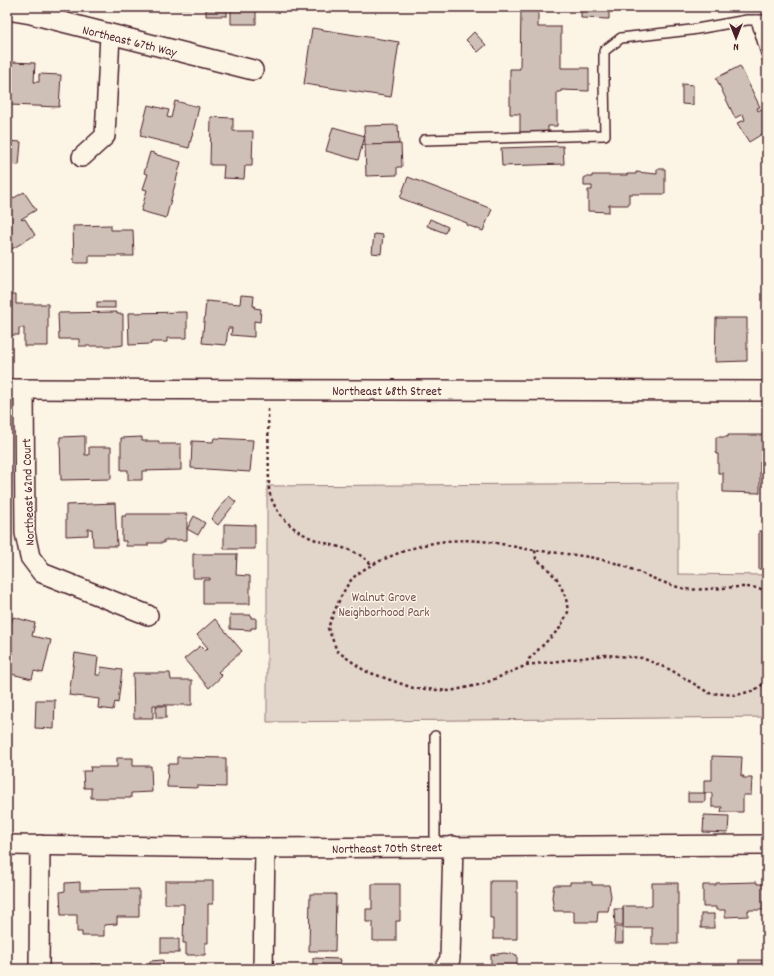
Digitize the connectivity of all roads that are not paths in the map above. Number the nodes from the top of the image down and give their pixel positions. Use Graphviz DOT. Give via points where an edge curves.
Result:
graph roads {
  1 [pos="7,10"];
  2 [pos="756,20"];
  3 [pos="767,20"];
  4 [pos="110,35"];
  5 [pos="767,57"];
  6 [pos="253,70"];
  7 [pos="424,140"];
  8 [pos="82,157"];
  9 [pos="15,389"];
  10 [pos="767,391"];
  11 [pos="148,615"];
  12 [pos="435,736"];
  13 [pos="7,845"];
  14 [pos="40,845"];
  15 [pos="767,845"];
  16 [pos="444,846"];
  17 [pos="265,848"];
  18 [pos="39,969"];
  19 [pos="263,969"];
  20 [pos="444,969"];
  1 -- 4 [label="street, Northeast 67th Way"];
  2 -- 3 [label="lane"];
  2 -- 5 [label="lane"];
  2 -- 7 [label="lane" via="621,38 604,51 605,135"];
  4 -- 6 [label="street, Northeast 67th Way"];
  4 -- 8 [label="street" via="105,136"];
  9 -- 10 [label="street, Northeast 68th Street"];
  9 -- 11 [label="street, Northeast 62nd Court" via="25,534 30,557 42,573"];
  12 -- 16 [label="lane"];
  13 -- 14 [label="street, Northeast 70th Street"];
  14 -- 17 [label="street, Northeast 70th Street"];
  14 -- 18 [label="street"];
  15 -- 16 [label="street, Northeast 70th Street"];
  16 -- 17 [label="street, Northeast 70th Street"];
  16 -- 20 [label="street" via="450,959"];
  17 -- 19 [label="street"];
}
